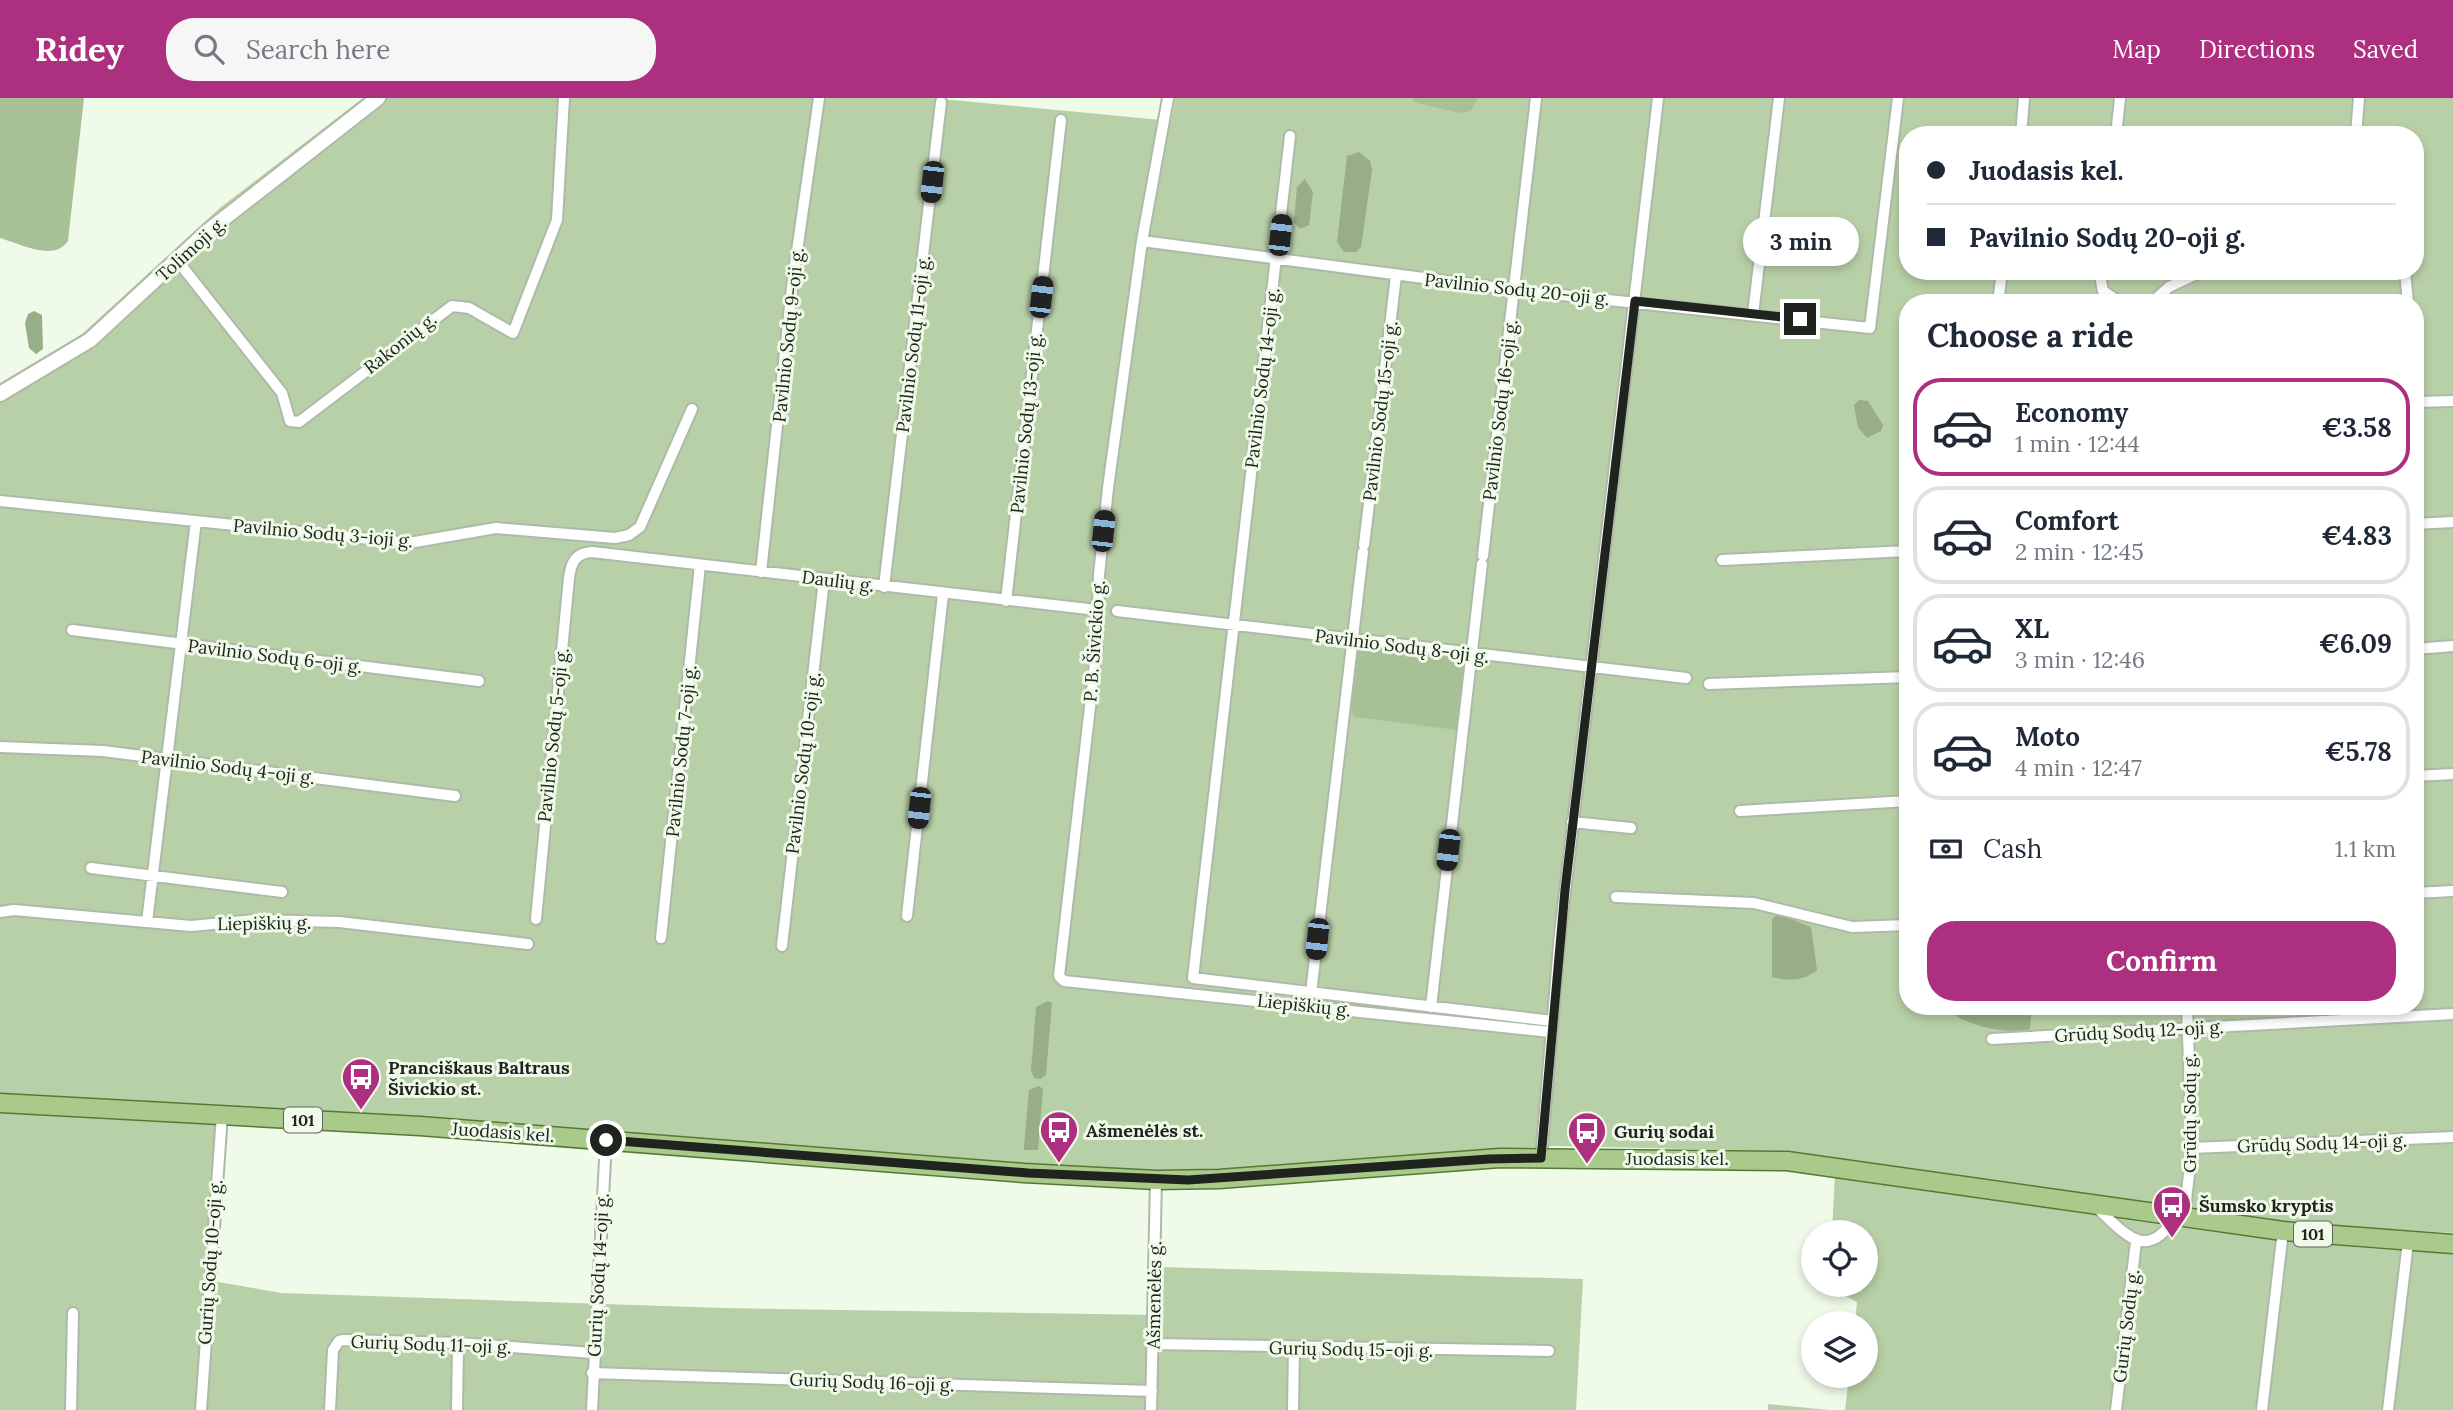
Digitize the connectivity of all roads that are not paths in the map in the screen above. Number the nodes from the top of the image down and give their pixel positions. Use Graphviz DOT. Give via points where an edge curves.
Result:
graph roads {
  1 [pos="378,98"];
  2 [pos="564,98"];
  3 [pos="819,98"];
  4 [pos="1168,98"];
  5 [pos="1536,98"];
  6 [pos="1658,98"];
  7 [pos="1779,98"];
  8 [pos="1898,98"];
  9 [pos="2024,98"];
  10 [pos="2120,98"];
  11 [pos="2359,98"];
  12 [pos="941,102"];
  13 [pos="1061,120"];
  14 [pos="2022,126"];
  15 [pos="2117,126"];
  16 [pos="2357,126"];
  17 [pos="1290,136"];
  18 [pos="1142,242"];
  19 [pos="177,260"];
  20 [pos="1277,260"];
  21 [pos="1396,276"];
  22 [pos="2185,280"];
  23 [pos="1514,290"];
  24 [pos="2162,294"];
  25 [pos="1635,301"];
  26 [pos="1753,314"];
  27 [pos="0,394"];
  28 [pos="2453,401"];
  29 [pos="2424,402"];
  30 [pos="692,409"];
  31 [pos="0,501"];
  32 [pos="196,522"];
  33 [pos="2453,522"];
  34 [pos="2424,524"];
  35 [pos="1899,551"];
  36 [pos="579,555"];
  37 [pos="1722,560"];
  38 [pos="700,565"];
  39 [pos="761,572"];
  40 [pos="824,580"];
  41 [pos="884,587"];
  42 [pos="943,594"];
  43 [pos="1006,601"];
  44 [pos="1097,610"];
  45 [pos="1117,611"];
  46 [pos="1234,625"];
  47 [pos="72,631"];
  48 [pos="1352,640"];
  49 [pos="181,644"];
  50 [pos="2453,646"];
  51 [pos="2424,648"];
  52 [pos="1471,654"];
  53 [pos="1590,668"];
  54 [pos="1899,677"];
  55 [pos="1686,678"];
  56 [pos="479,681"];
  57 [pos="1709,684"];
  58 [pos="0,747"];
  59 [pos="165,758"];
  60 [pos="2453,774"];
  61 [pos="2424,776"];
  62 [pos="455,796"];
  63 [pos="1899,802"];
  64 [pos="1740,811"];
  65 [pos="1572,822"];
  66 [pos="1631,828"];
  67 [pos="91,868"];
  68 [pos="152,876"];
  69 [pos="2453,891"];
  70 [pos="282,892"];
  71 [pos="2424,893"];
  72 [pos="1616,897"];
  73 [pos="0,912"];
  74 [pos="907,916"];
  75 [pos="536,919"];
  76 [pos="146,922"];
  77 [pos="1899,925"];
  78 [pos="661,938"];
  79 [pos="528,944"];
  80 [pos="782,946"];
  81 [pos="1059,976"];
  82 [pos="1311,993"];
  83 [pos="1431,1007"];
  84 [pos="2453,1014"];
  85 [pos="2187,1015"];
  86 [pos="1551,1026"];
  87 [pos="2188,1029"];
  88 [pos="1992,1039"];
  89 [pos="0,1102"];
  90 [pos="222,1115"];
  91 [pos="2453,1136"];
  92 [pos="606,1140"];
  93 [pos="2192,1148"];
  94 [pos="1541,1158"];
  95 [pos="1156,1180"];
  96 [pos="2094,1205"];
  97 [pos="2179,1218"];
  98 [pos="2283,1231"];
  99 [pos="2136,1242"];
  100 [pos="2408,1242"];
  101 [pos="2453,1244"];
  102 [pos="73,1313"];
  103 [pos="458,1343"];
  104 [pos="1153,1344"];
  105 [pos="1294,1348"];
  106 [pos="1549,1351"];
  107 [pos="593,1353"];
  108 [pos="592,1373"];
  109 [pos="1152,1391"];
  110 [pos="71,1410"];
  111 [pos="201,1410"];
  112 [pos="330,1410"];
  113 [pos="457,1410"];
  114 [pos="592,1410"];
  115 [pos="1151,1410"];
  116 [pos="1293,1410"];
  117 [pos="2116,1410"];
  118 [pos="2262,1410"];
  119 [pos="2388,1410"];
  1 -- 19 [label="street, Tolimoji g."];
  2 -- 19 [label="street, Rakonių g." via="557,220 513,333 469,308 452,306 299,422 290,421 282,393"];
  3 -- 39 [label="street, Pavilnio Sodų 9-oji g." via="793,279"];
  4 -- 18 [label="street, P. B. Šivickio g."];
  5 -- 23 [label="street, Pavilnio Sodų 16-oji g."];
  6 -- 25 [label="street"];
  7 -- 26 [label="street"];
  8 -- 26 [label="street, Pavilnio Sodų 20-oji g." via="1870,328"];
  9 -- 14 [label="street"];
  10 -- 15 [label="street"];
  11 -- 16 [label="street"];
  12 -- 41 [label="street, Pavilnio Sodų 11-oji g."];
  13 -- 43 [label="street, Pavilnio Sodų 13-oji g."];
  17 -- 20 [label="street, Pavilnio Sodų 14-oji g."];
  18 -- 20 [label="street, Pavilnio Sodų 20-oji g."];
  18 -- 44 [label="street, P. B. Šivickio g." via="1108,488"];
  19 -- 27 [label="street, Tolimoji g." via="90,340"];
  20 -- 21 [label="street, Pavilnio Sodų 20-oji g."];
  20 -- 46 [label="street, Pavilnio Sodų 14-oji g."];
  21 -- 23 [label="street, Pavilnio Sodų 20-oji g."];
  21 -- 48 [label="street, Pavilnio Sodų 15-oji g."];
  22 -- 24 [label="street"];
  23 -- 25 [label="street, Pavilnio Sodų 20-oji g."];
  23 -- 52 [label="street, Pavilnio Sodų 16-oji g."];
  25 -- 26 [label="street, Pavilnio Sodų 20-oji g."];
  25 -- 53 [label="street"];
  28 -- 29 [label="street"];
  30 -- 32 [label="street, Pavilnio Sodų 3-ioji g." via="640,527 628,535 595,537 496,528 409,543"];
  31 -- 32 [label="street, Pavilnio Sodų 3-ioji g."];
  32 -- 49 [label="street"];
  33 -- 34 [label="street"];
  35 -- 37 [label="street"];
  36 -- 38 [label="street, Daulių g." via="592,552"];
  36 -- 75 [label="street, Pavilnio Sodų 5-oji g." via="569,578"];
  38 -- 39 [label="street, Daulių g."];
  38 -- 78 [label="street, Pavilnio Sodų 7-oji g."];
  39 -- 40 [label="street, Daulių g."];
  40 -- 41 [label="street, Daulių g."];
  40 -- 80 [label="street, Pavilnio Sodų 10-oji g."];
  41 -- 42 [label="street, Daulių g."];
  42 -- 43 [label="street, Daulių g."];
  42 -- 74 [label="street"];
  43 -- 44 [label="street, Daulių g."];
  44 -- 81 [label="street, P. B. Šivickio g." via="1097,646"];
  45 -- 46 [label="street, Pavilnio Sodų 8-oji g."];
  46 -- 48 [label="street, Pavilnio Sodų 8-oji g."];
  46 -- 82 [label="street, Pavilnio Sodų 14-oji g." via="1193,978"];
  47 -- 49 [label="street, Pavilnio Sodų 6-oji g."];
  48 -- 52 [label="street, Pavilnio Sodų 8-oji g."];
  48 -- 82 [label="street, Pavilnio Sodų 15-oji g."];
  49 -- 56 [label="street, Pavilnio Sodų 6-oji g."];
  49 -- 59 [label="street"];
  50 -- 51 [label="street"];
  52 -- 53 [label="street, Pavilnio Sodų 8-oji g."];
  52 -- 83 [label="street, Pavilnio Sodų 16-oji g."];
  53 -- 55 [label="street, Pavilnio Sodų 8-oji g."];
  53 -- 65 [label="street"];
  54 -- 57 [label="street"];
  58 -- 59 [label="street, Pavilnio Sodų 4-oji g."];
  59 -- 62 [label="street, Pavilnio Sodų 4-oji g."];
  59 -- 68 [label="street"];
  60 -- 61 [label="street"];
  63 -- 64 [label="street"];
  65 -- 66 [label="street"];
  65 -- 86 [label="street"];
  67 -- 68 [label="street"];
  68 -- 70 [label="street"];
  68 -- 76 [label="street"];
  69 -- 71 [label="street"];
  72 -- 77 [label="street" via="1754,903 1852,928"];
  73 -- 76 [label="street, Liepiškių g."];
  76 -- 79 [label="street, Liepiškių g." via="191,926 255,919 339,922"];
  81 -- 86 [label="street, Liepiškių g." via="1064,981"];
  82 -- 83 [label="street"];
  83 -- 86 [label="street"];
  84 -- 87 [label="street, Grūdų Sodų 12-oji g."];
  85 -- 87 [label="street, Grūdų Sodų g."];
  86 -- 94 [label="street"];
  87 -- 88 [label="street, Grūdų Sodų 12-oji g."];
  87 -- 93 [label="street, Grūdų Sodų g."];
  89 -- 90 [label="main road, Juodasis kel. / 101"];
  90 -- 92 [label="main road, Juodasis kel. / 101"];
  90 -- 111 [label="street, Gurių Sodų 10-oji g."];
  91 -- 93 [label="street, Grūdų Sodų 14-oji g."];
  92 -- 95 [label="main road, Juodasis kel. / 101"];
  92 -- 107 [label="street, Gurių Sodų 14-oji g."];
  93 -- 97 [label="street, Grūdų Sodų g."];
  94 -- 95 [label="main road, Juodasis kel. / 101"];
  94 -- 96 [label="main road, Juodasis kel. / 101" via="1787,1160"];
  95 -- 104 [label="street, Ašmenėlės g."];
  96 -- 97 [label="main road, 101"];
  96 -- 99 [label="street"];
  97 -- 98 [label="main road, 101"];
  97 -- 99 [label="street" via="2161,1237"];
  98 -- 100 [label="main road, 101"];
  98 -- 118 [label="street"];
  99 -- 117 [label="street, Gurių Sodų g."];
  100 -- 101 [label="main road, 101"];
  100 -- 119 [label="street"];
  102 -- 110 [label="street"];
  103 -- 107 [label="street, Gurių Sodų 11-oji g."];
  103 -- 112 [label="street, Gurių Sodų 11-oji g." via="339,1341 333,1350"];
  103 -- 113 [label="street"];
  104 -- 105 [label="street, Gurių Sodų 15-oji g."];
  104 -- 109 [label="street, Ašmenėlės g."];
  105 -- 106 [label="street, Gurių Sodų 15-oji g."];
  105 -- 116 [label="street"];
  107 -- 108 [label="street, Gurių Sodų 14-oji g."];
  108 -- 109 [label="street, Gurių Sodų 16-oji g."];
  108 -- 114 [label="street, Gurių Sodų 14-oji g."];
  109 -- 115 [label="street, Ašmenėlės g."];
}
